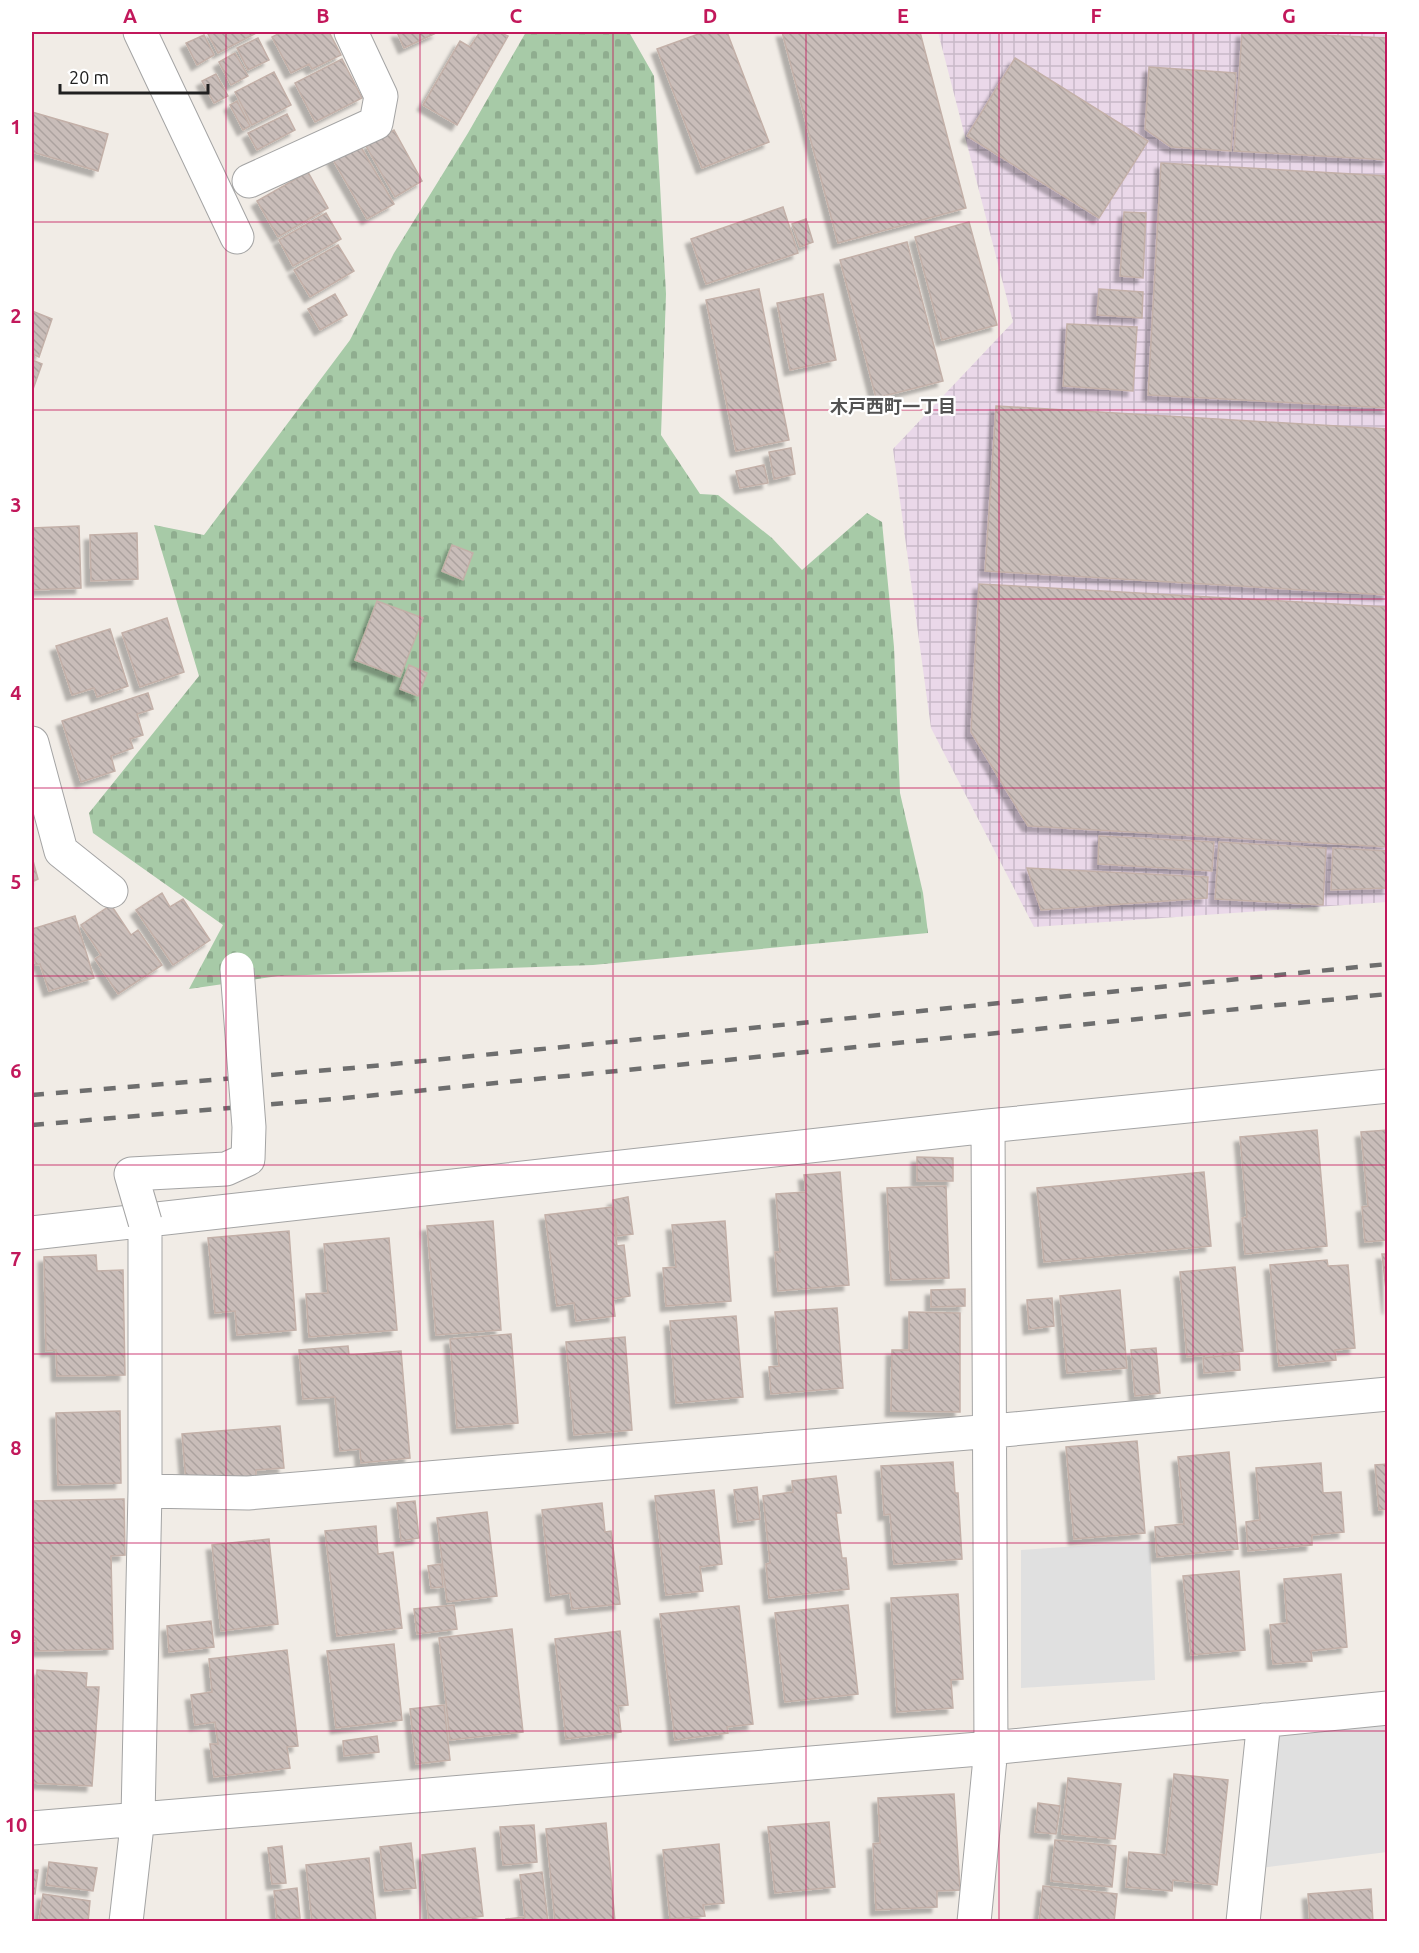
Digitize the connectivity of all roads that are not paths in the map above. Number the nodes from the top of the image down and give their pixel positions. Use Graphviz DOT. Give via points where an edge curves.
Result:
graph roads {
  1 [pos="140,32"];
  2 [pos="351,32"];
  3 [pos="249,181"];
  4 [pos="237,237"];
  5 [pos="32,743"];
  6 [pos="111,891"];
  7 [pos="237,969"];
  8 [pos="1388,1086"];
  9 [pos="988,1126"];
  10 [pos="145,1222"];
  11 [pos="32,1233"];
  12 [pos="1388,1394"];
  13 [pos="992,1431"];
  14 [pos="145,1491"];
  15 [pos="1388,1708"];
  16 [pos="1264,1720"];
  17 [pos="991,1748"];
  18 [pos="138,1817"];
  19 [pos="32,1828"];
  20 [pos="126,1922"];
  21 [pos="974,1922"];
  22 [pos="1243,1922"];
  1 -- 4 [label="street"];
  2 -- 3 [label="street" via="381,96 376,123"];
  5 -- 6 [label="street" via="60,852"];
  7 -- 10 [label="street, bridge" via="248,1159 226,1169 131,1174"];
  8 -- 9 [label="street"];
  9 -- 10 [label="street"];
  9 -- 13 [label="street"];
  10 -- 11 [label="street"];
  10 -- 14 [label="street"];
  12 -- 13 [label="street"];
  13 -- 14 [label="street" via="248,1493"];
  13 -- 17 [label="street"];
  14 -- 18 [label="street"];
  15 -- 16 [label="street"];
  16 -- 17 [label="street"];
  16 -- 22 [label="street"];
  17 -- 18 [label="street"];
  17 -- 21 [label="street"];
  18 -- 19 [label="street"];
  18 -- 20 [label="street"];
}
